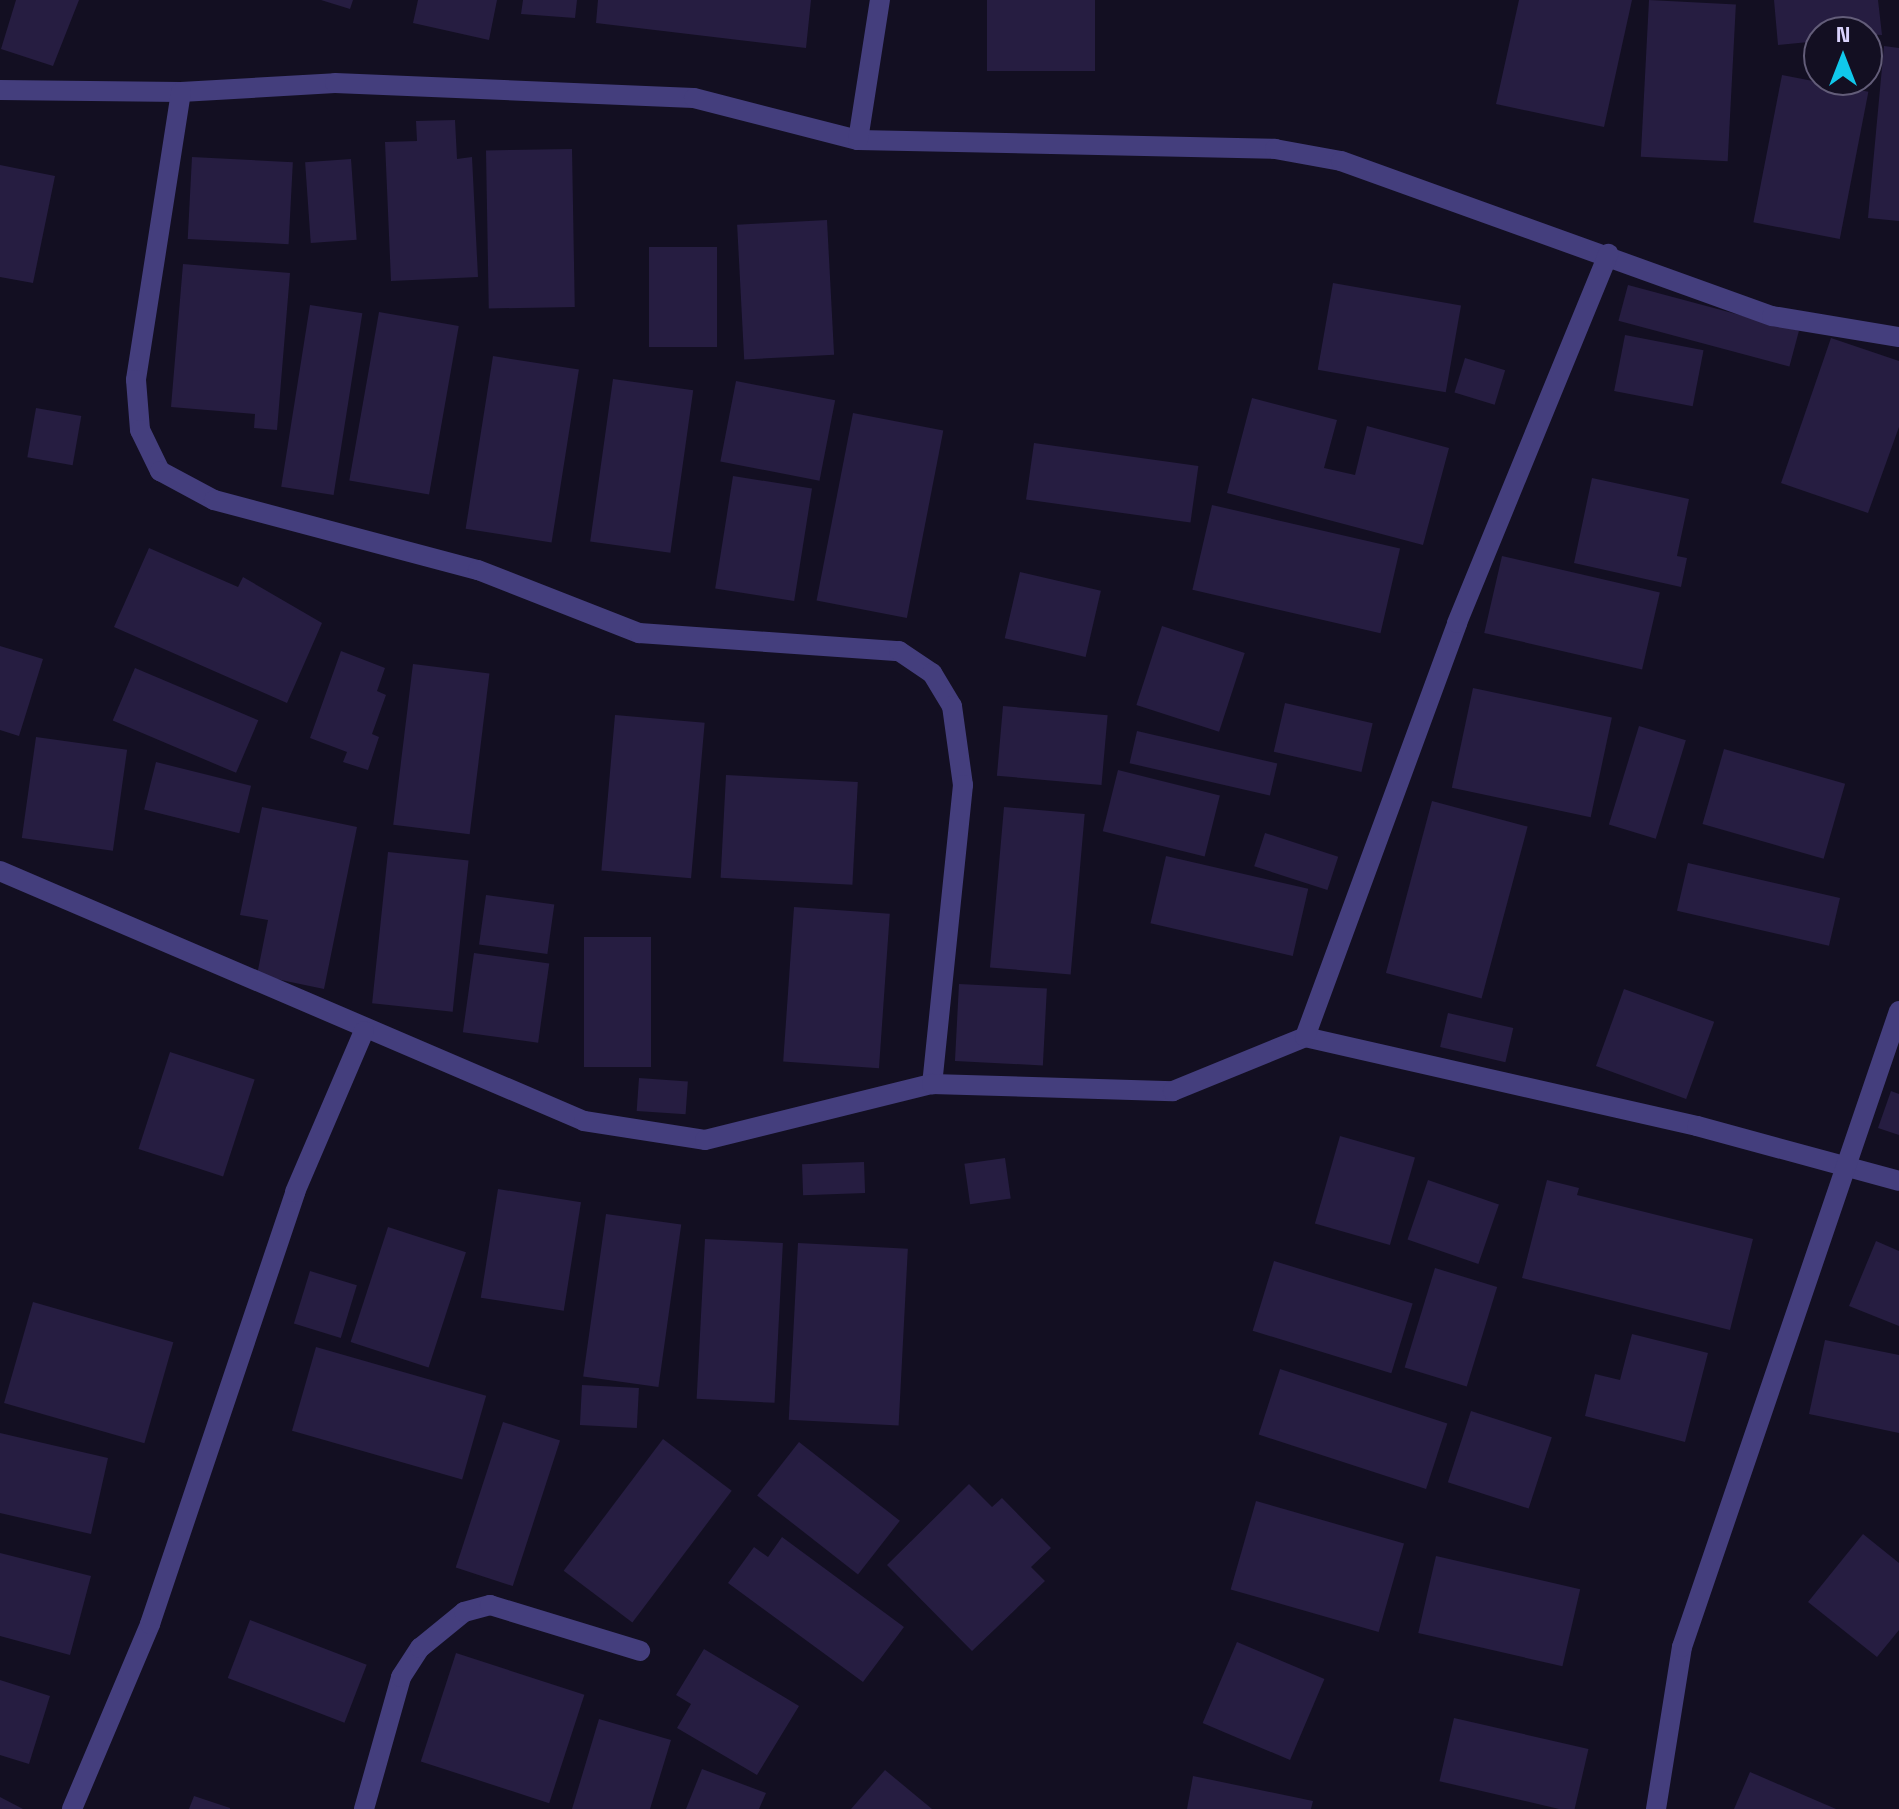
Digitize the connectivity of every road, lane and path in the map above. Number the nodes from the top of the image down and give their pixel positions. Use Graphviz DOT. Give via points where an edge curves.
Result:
graph roads {
  1 [pos="880,0"];
  2 [pos="0,90"];
  3 [pos="181,92"];
  4 [pos="858,140"];
  5 [pos="1608,254"];
  6 [pos="1899,337"];
  7 [pos="0,871"];
  8 [pos="1899,1011"];
  9 [pos="364,1031"];
  10 [pos="1305,1037"];
  11 [pos="932,1084"];
  12 [pos="1851,1165"];
  13 [pos="1899,1181"];
  14 [pos="640,1651"];
  15 [pos="72,1809"];
  16 [pos="364,1809"];
  17 [pos="1656,1809"];
  1 -- 4 [label="street"];
  2 -- 3 [label="street"];
  3 -- 4 [label="street" via="335,83 694,98"];
  3 -- 11 [label="street" via="136,380 140,430 160,471 214,500 478,570 639,633 899,651 932,673 952,706 963,785"];
  4 -- 5 [label="street" via="1275,149 1341,161"];
  5 -- 6 [label="street" via="1772,316"];
  5 -- 10 [label="street" via="1451,638"];
  7 -- 9 [label="street"];
  8 -- 12 [label="street"];
  9 -- 11 [label="street" via="584,1121 705,1140"];
  9 -- 15 [label="street" via="295,1192 150,1624"];
  10 -- 11 [label="street" via="1173,1091"];
  10 -- 12 [label="street"];
  12 -- 13 [label="street"];
  12 -- 17 [label="street" via="1793,1315 1682,1647"];
  14 -- 16 [label="street" via="490,1605 464,1612 420,1648 401,1677"];
}
